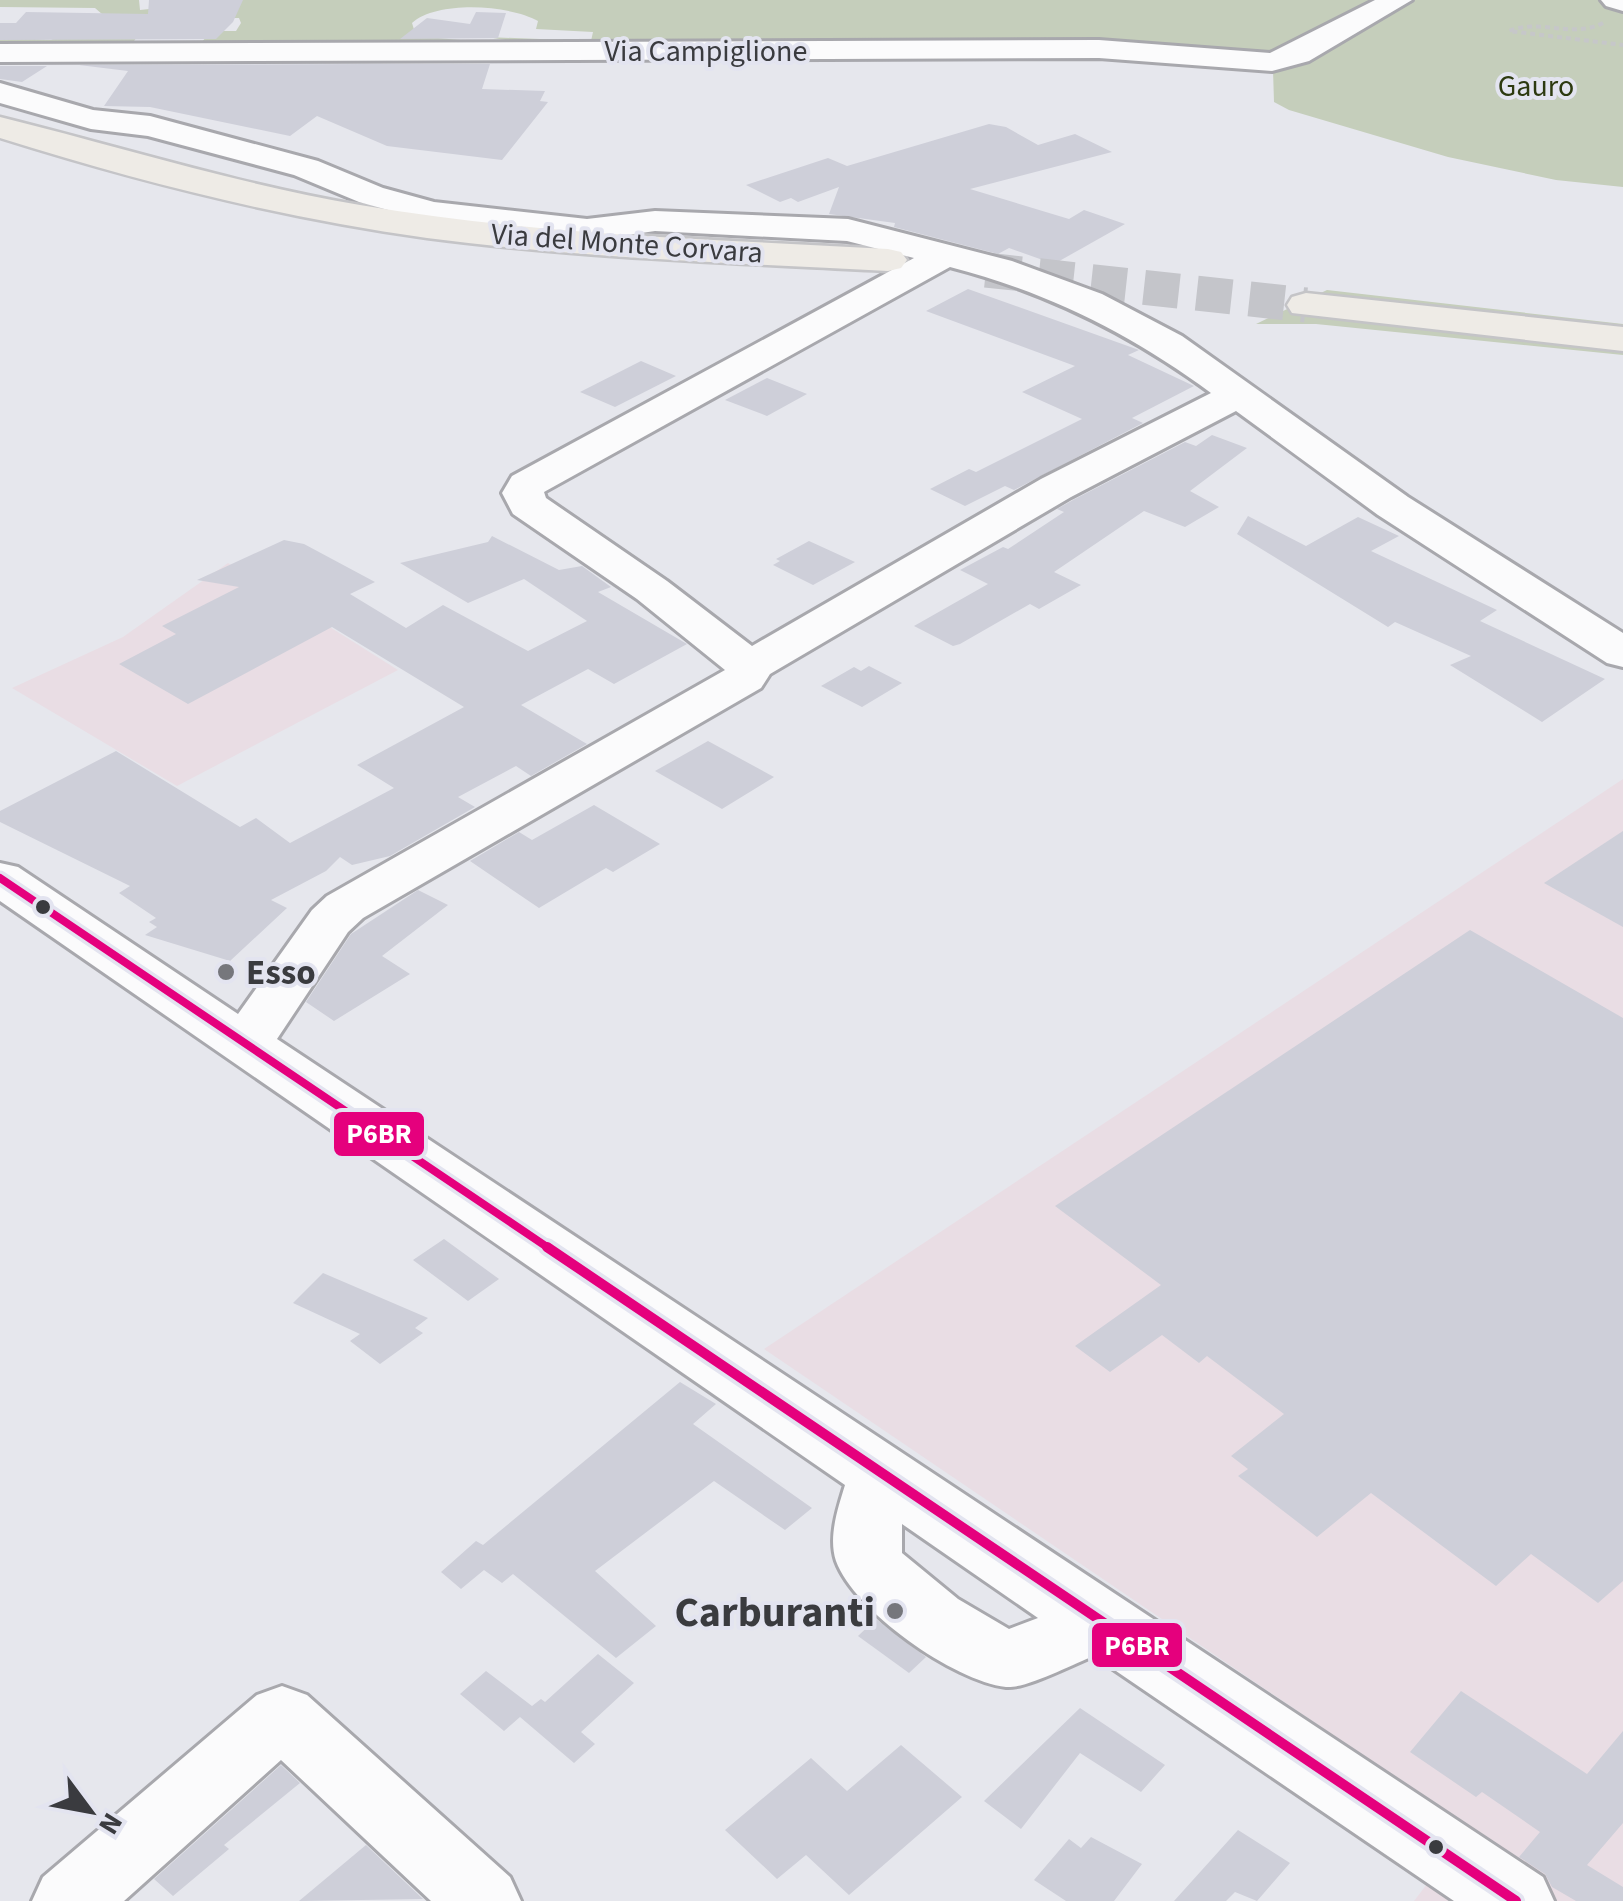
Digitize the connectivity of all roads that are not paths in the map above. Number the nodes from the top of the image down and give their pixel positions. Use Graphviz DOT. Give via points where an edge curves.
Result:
graph roads {
  1 [pos="1397,0"];
  2 [pos="0,53"];
  3 [pos="0,93"];
  4 [pos="0,100"];
  5 [pos="0,128"];
  6 [pos="367,215"];
  7 [pos="950,253"];
  8 [pos="888,260"];
  9 [pos="1306,306"];
  10 [pos="1623,339"];
  11 [pos="1236,395"];
  12 [pos="1623,653"];
  13 [pos="750,666"];
  14 [pos="0,878"];
  15 [pos="245,1045"];
  16 [pos="881,1476"];
  17 [pos="1100,1624"];
  18 [pos="70,1901"];
  19 [pos="483,1901"];
  20 [pos="1516,1901"];
  1 -- 2 [label="street, Via Campiglione" via="1298,54 1256,63 1099,49"];
  3 -- 7 [label="street" via="306,168 432,212 588,230 656,221 848,230"];
  4 -- 6 [label="main road, Via del Monte Corvara"];
  5 -- 6 [label="main road, Via del Monte Corvara" via="193,183"];
  6 -- 8 [label="main road, Via del Monte Corvara" via="507,236"];
  7 -- 11 [label="street" via="1089,302 1169,344"];
  7 -- 13 [label="street" via="527,484 528,505"];
  9 -- 10 [label="main road"];
  11 -- 12 [label="street" via="1393,506"];
  11 -- 13 [label="street" via="1056,488"];
  13 -- 15 [label="street" via="745,678 345,907"];
  14 -- 15 [label="street"];
  15 -- 16 [label="street"];
  16 -- 17 [label="street"];
  16 -- 17 [label="street" via="869,1528 870,1561 959,1636 995,1658 1010,1659"];
  17 -- 20 [label="street"];
  18 -- 19 [label="street" via="282,1716"];
}
